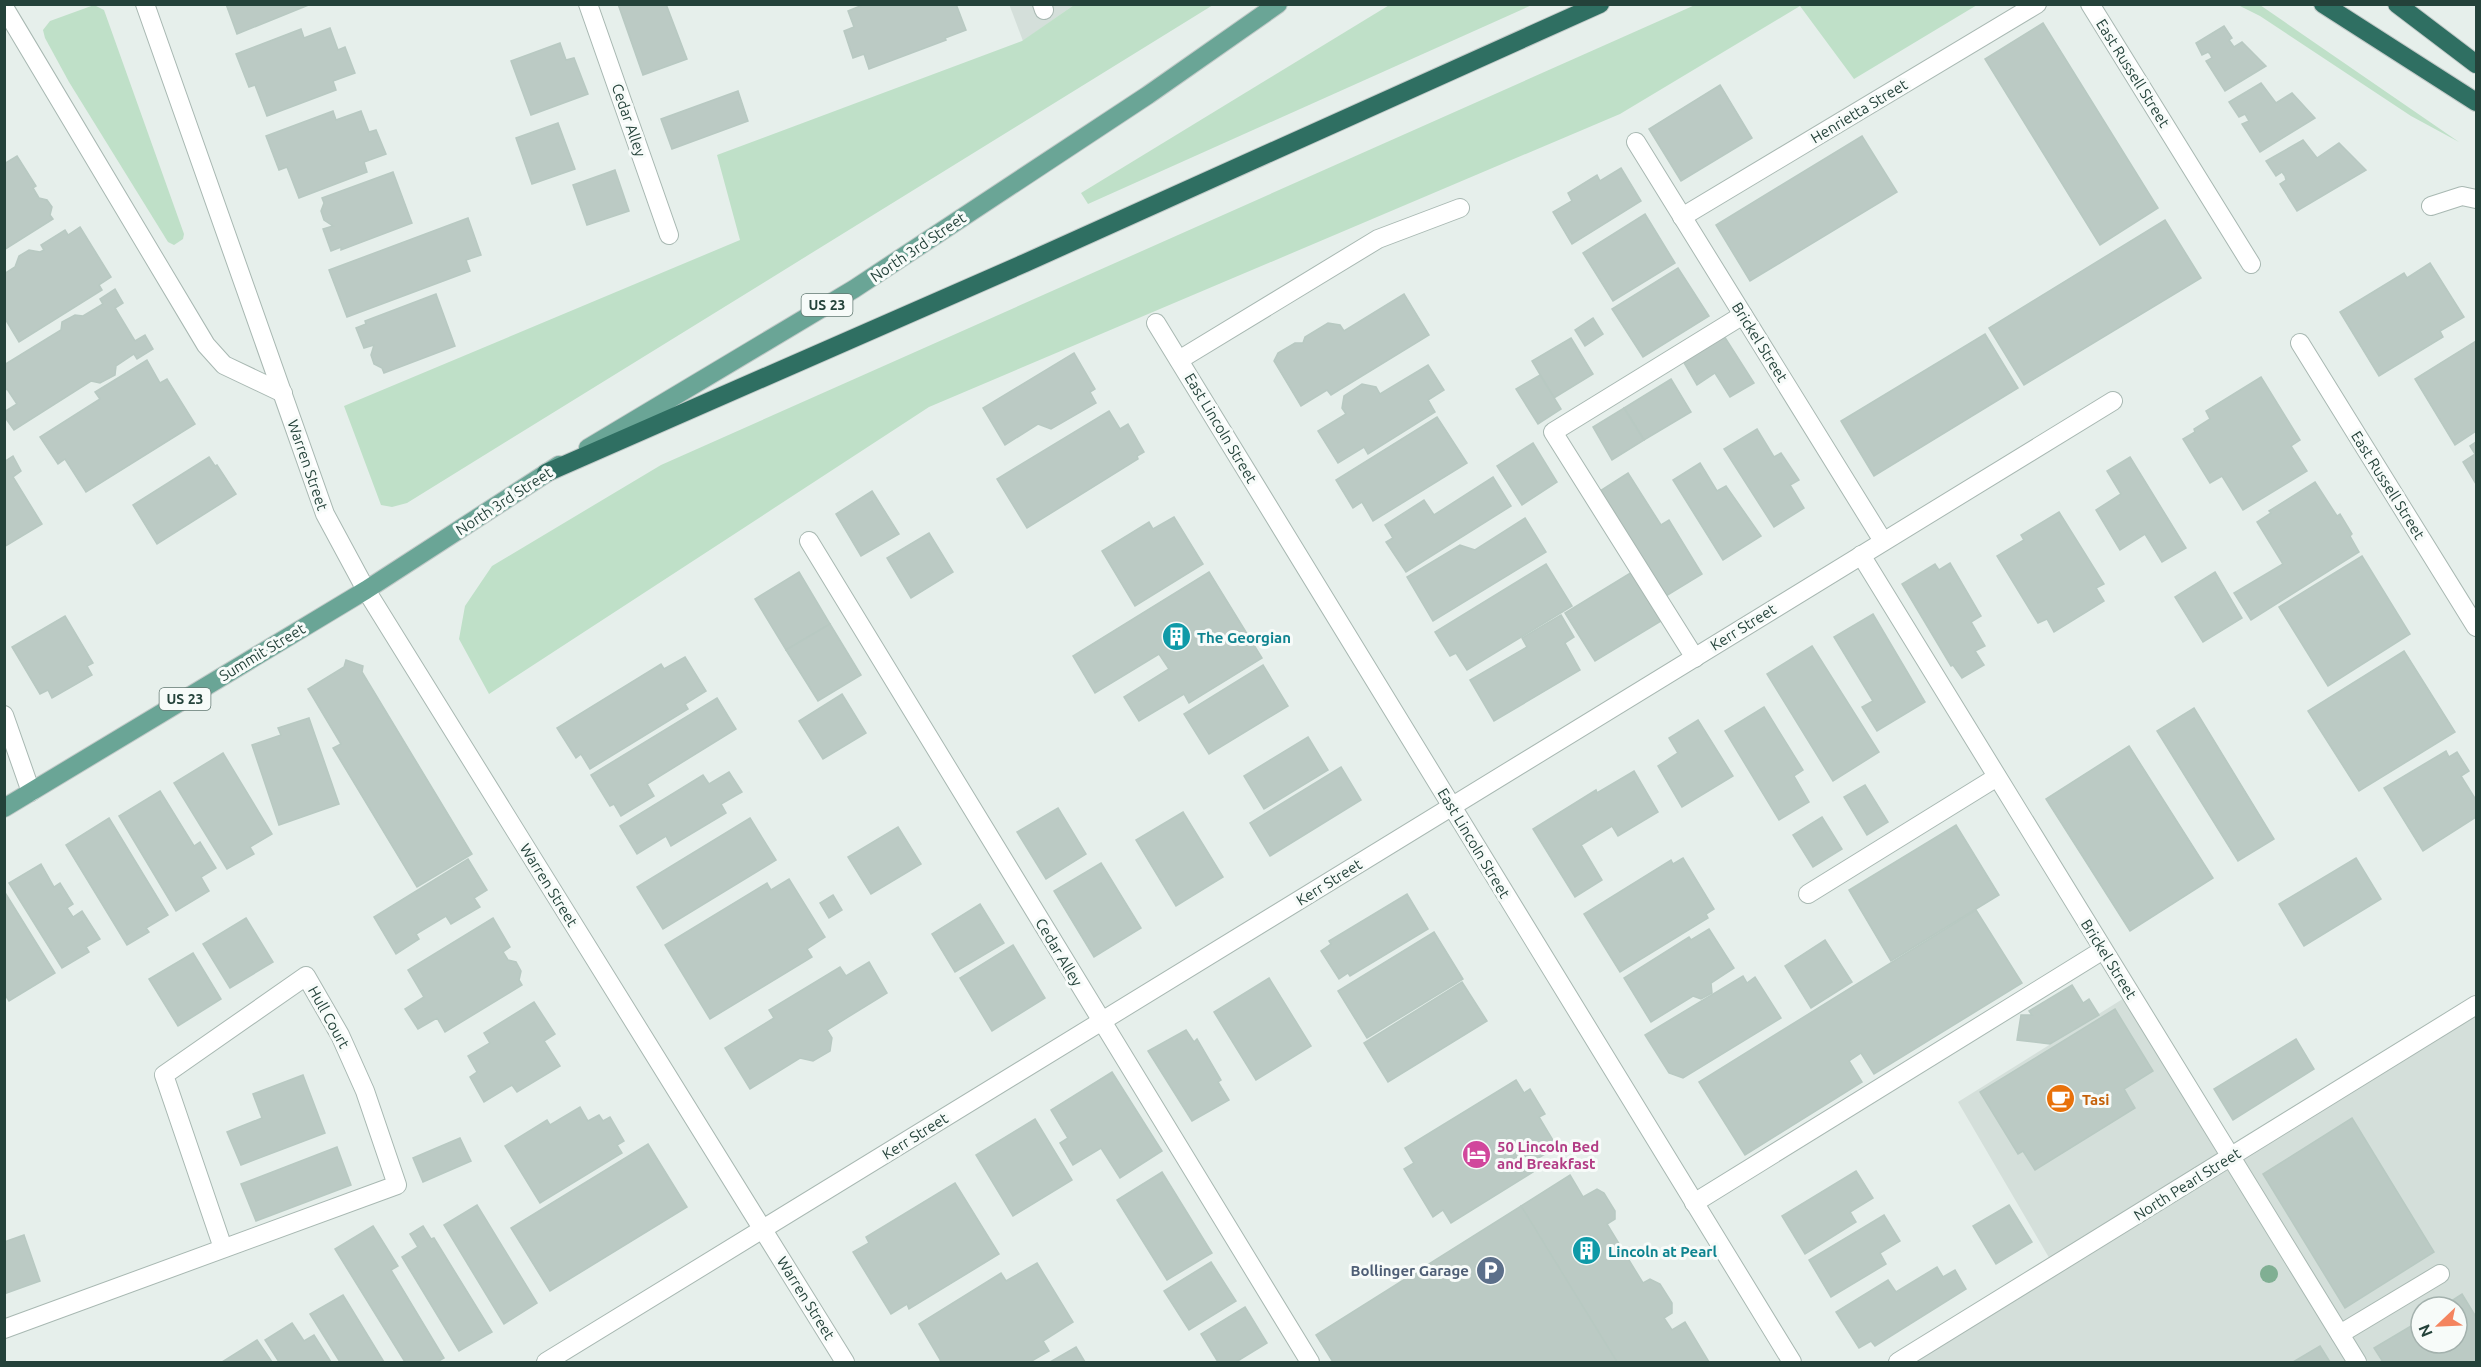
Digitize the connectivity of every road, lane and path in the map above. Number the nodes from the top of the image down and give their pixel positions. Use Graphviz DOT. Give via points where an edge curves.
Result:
graph roads {
  1 [pos="145,4"];
  2 [pos="588,4"];
  3 [pos="1278,4"];
  4 [pos="1600,4"];
  5 [pos="2037,4"];
  6 [pos="2090,4"];
  7 [pos="2323,4"];
  8 [pos="2397,4"];
  9 [pos="4,7"];
  10 [pos="2476,64"];
  11 [pos="2476,102"];
  12 [pos="1636,142"];
  13 [pos="2476,199"];
  14 [pos="2431,206"];
  15 [pos="1460,208"];
  16 [pos="1682,218"];
  17 [pos="669,235"];
  18 [pos="2251,264"];
  19 [pos="1743,315"];
  20 [pos="1156,323"];
  21 [pos="2300,343"];
  22 [pos="1179,360"];
  23 [pos="284,393"];
  24 [pos="2113,401"];
  25 [pos="546,473"];
  26 [pos="1883,541"];
  27 [pos="809,542"];
  28 [pos="1861,555"];
  29 [pos="366,590"];
  30 [pos="2476,627"];
  31 [pos="1695,658"];
  32 [pos="4,715"];
  33 [pos="1997,777"];
  34 [pos="31,792"];
  35 [pos="1451,806"];
  36 [pos="4,808"];
  37 [pos="1809,894"];
  38 [pos="2103,950"];
  39 [pos="2476,1005"];
  40 [pos="1101,1021"];
  41 [pos="2230,1157"];
  42 [pos="1694,1203"];
  43 [pos="763,1228"];
  44 [pos="223,1248"];
  45 [pos="2440,1274"];
  46 [pos="4,1329"];
  47 [pos="2340,1334"];
  48 [pos="546,1362"];
  49 [pos="845,1362"];
  50 [pos="1310,1362"];
  51 [pos="1792,1362"];
  52 [pos="1898,1362"];
  53 [pos="2357,1362"];
  1 -- 23 [label="street, Warren Street"];
  2 -- 17 [label="street, Cedar Alley"];
  3 -- 25 [label="main road, North 3rd Street / US 23" via="854,289"];
  4 -- 25 [label="highway"];
  5 -- 16 [label="street, Henrietta Street"];
  6 -- 18 [label="street, East Russell Street"];
  7 -- 11 [label="highway"];
  8 -- 10 [label="highway"];
  9 -- 23 [label="street" via="206,345 224,365"];
  12 -- 16 [label="street, Brickel Street"];
  13 -- 14 [label="street" via="2462,196"];
  15 -- 22 [label="street" via="1378,239"];
  16 -- 19 [label="street, Brickel Street"];
  19 -- 26 [label="street, Brickel Street"];
  19 -- 31 [label="street" via="1552,432"];
  20 -- 22 [label="street, East Lincoln Street"];
  21 -- 30 [label="street, East Russell Street"];
  22 -- 35 [label="street, East Lincoln Street"];
  23 -- 29 [label="street, Warren Street" via="325,514"];
  24 -- 26 [label="street, Kerr Street"];
  25 -- 29 [label="main road, North 3rd Street / US 23"];
  26 -- 28 [label="street, Kerr Street"];
  27 -- 40 [label="street, Cedar Alley"];
  28 -- 31 [label="street, Kerr Street"];
  28 -- 33 [label="street, Brickel Street"];
  29 -- 34 [label="main road, Summit Street / US 23"];
  29 -- 43 [label="street, Warren Street"];
  31 -- 35 [label="street, Kerr Street"];
  32 -- 34 [label="street"];
  33 -- 37 [label="street"];
  33 -- 38 [label="street, Brickel Street"];
  34 -- 36 [label="main road, Summit Street / US 23"];
  35 -- 40 [label="street, Kerr Street"];
  35 -- 42 [label="street, East Lincoln Street"];
  38 -- 41 [label="street, Brickel Street"];
  38 -- 42 [label="street"];
  39 -- 41 [label="street, North Pearl Street"];
  40 -- 43 [label="street, Kerr Street"];
  40 -- 50 [label="street, Cedar Alley"];
  41 -- 47 [label="street, Brickel Street"];
  41 -- 52 [label="street, North Pearl Street"];
  42 -- 51 [label="street, East Lincoln Street"];
  43 -- 48 [label="street, Kerr Street"];
  43 -- 49 [label="street, Warren Street"];
  44 -- 44 [label="street, Hull Court" via="397,1185 357,1072 306,976 164,1075"];
  44 -- 46 [label="street, Hull Court"];
  45 -- 47 [label="street"];
  47 -- 53 [label="street, Brickel Street"];
}
